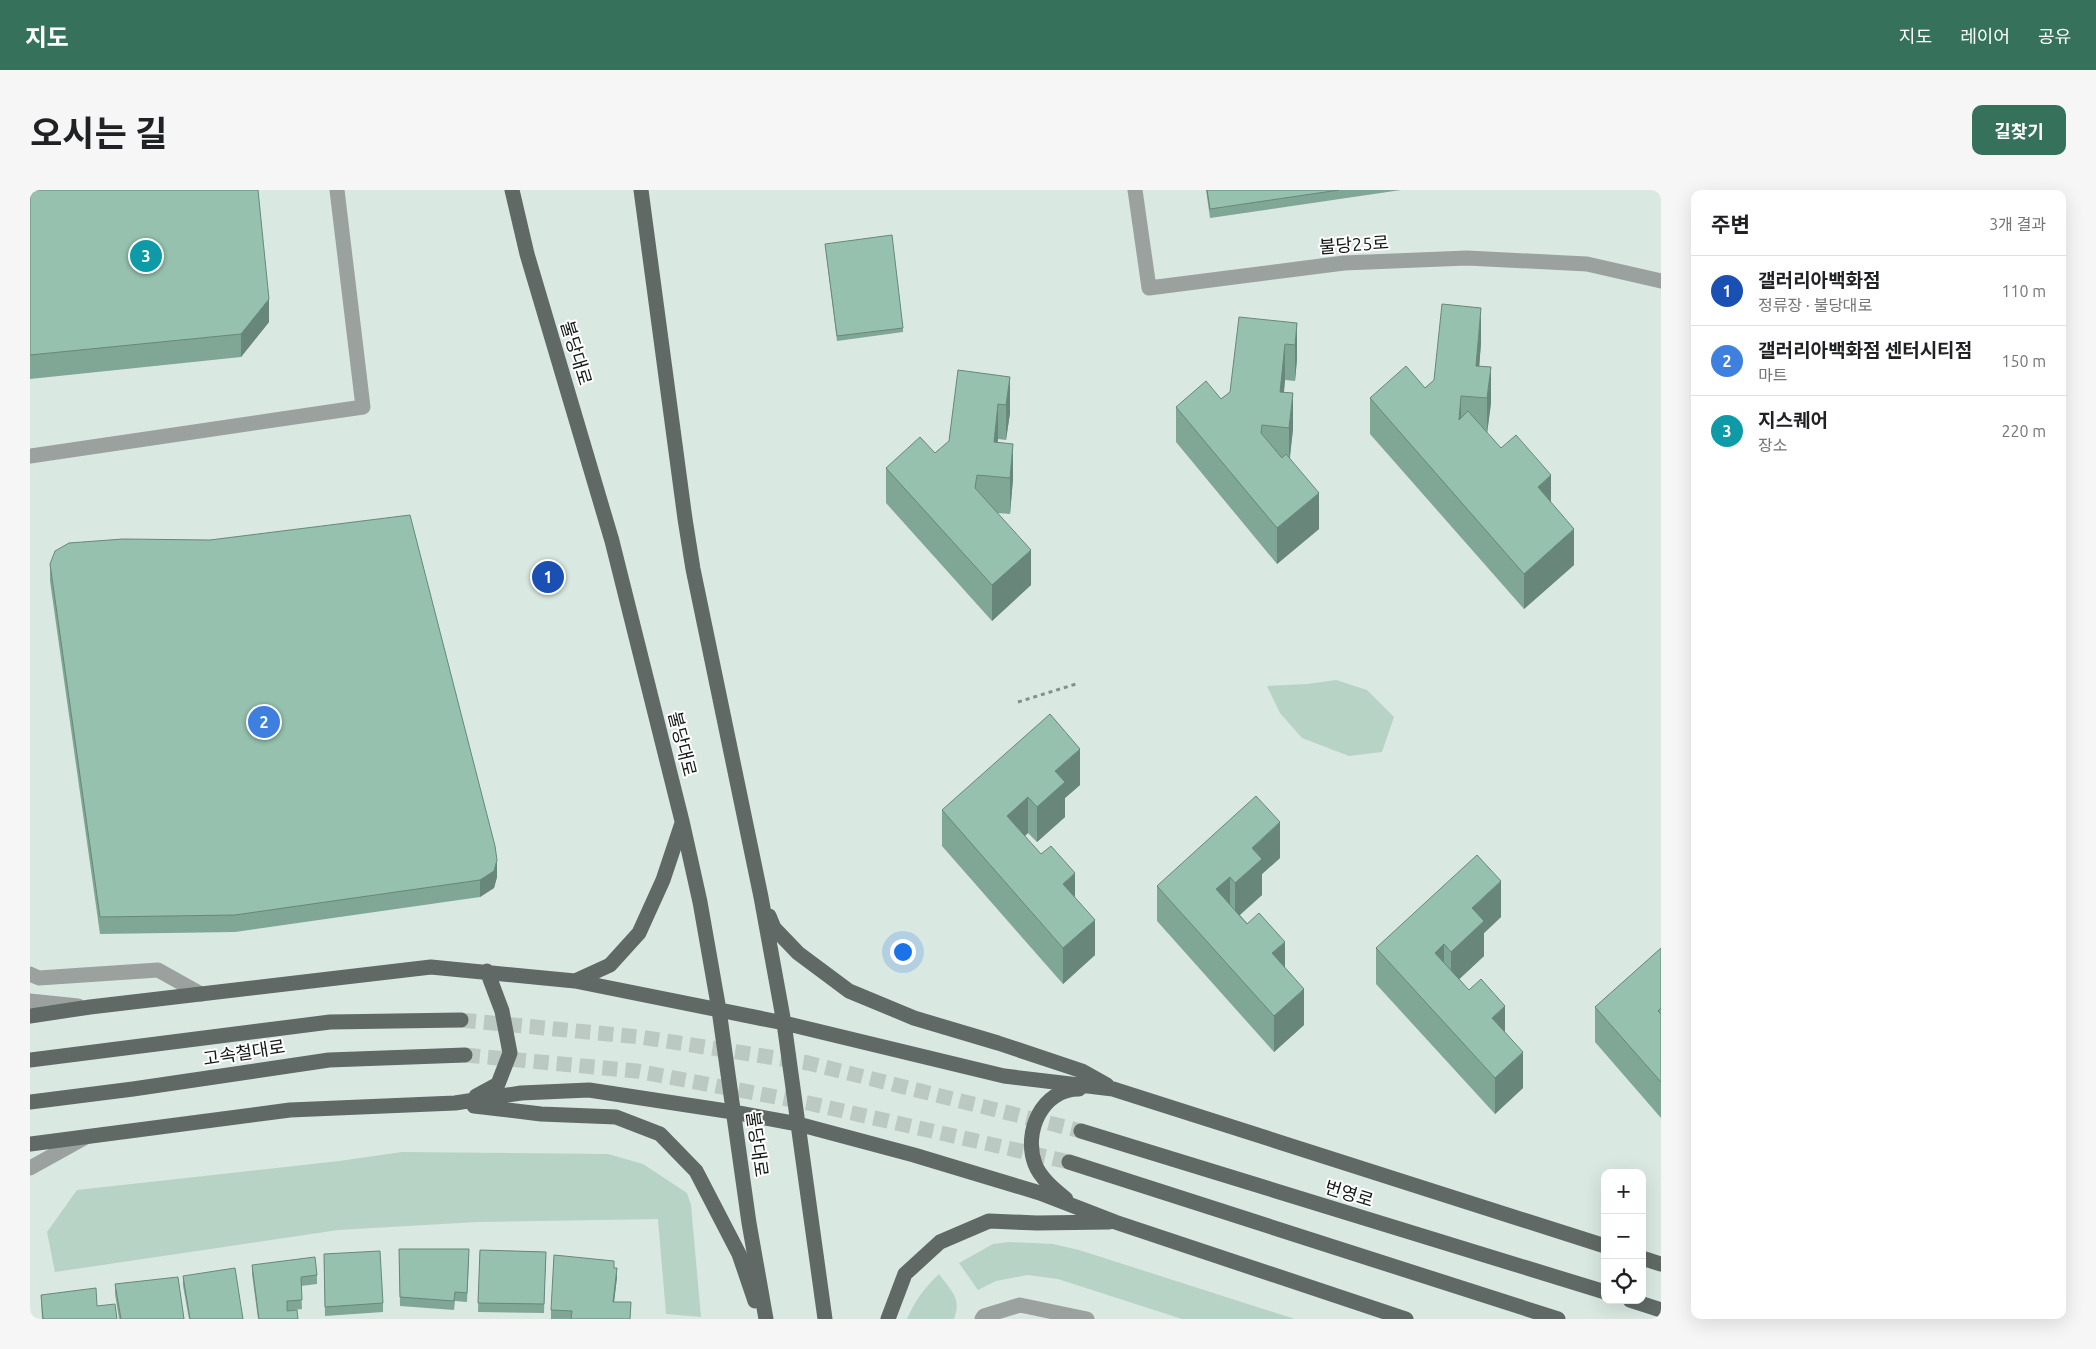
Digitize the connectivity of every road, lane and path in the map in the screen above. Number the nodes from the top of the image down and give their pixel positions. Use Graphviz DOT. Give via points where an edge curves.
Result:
graph roads {
  1 [pos="338,190"];
  2 [pos="512,190"];
  3 [pos="641,190"];
  4 [pos="1135,190"];
  5 [pos="1661,281"];
  6 [pos="30,456"];
  7 [pos="1076,684"];
  8 [pos="1018,702"];
  9 [pos="682,821"];
  10 [pos="761,897"];
  11 [pos="487,971"];
  12 [pos="30,974"];
  13 [pos="575,981"];
  14 [pos="202,994"];
  15 [pos="30,1002"];
  16 [pos="90,1007"];
  17 [pos="719,1010"];
  18 [pos="30,1016"];
  19 [pos="461,1020"];
  20 [pos="784,1023"];
  21 [pos="465,1055"];
  22 [pos="30,1060"];
  23 [pos="1113,1089"];
  24 [pos="30,1102"];
  25 [pos="455,1103"];
  26 [pos="734,1112"];
  27 [pos="798,1124"];
  28 [pos="1082,1131"];
  29 [pos="86,1136"];
  30 [pos="30,1144"];
  31 [pos="1069,1162"];
  32 [pos="30,1168"];
  33 [pos="1074,1205"];
  34 [pos="1115,1222"];
  35 [pos="1601,1245"];
  36 [pos="1645,1259"];
  37 [pos="1661,1264"];
  38 [pos="1601,1291"];
  39 [pos="1642,1304"];
  40 [pos="1661,1310"];
  41 [pos="761,1319"];
  42 [pos="766,1319"];
  43 [pos="825,1319"];
  44 [pos="888,1319"];
  45 [pos="982,1319"];
  46 [pos="1087,1319"];
  47 [pos="1406,1319"];
  48 [pos="1558,1319"];
  1 -- 6 [label="street" via="363,407"];
  2 -- 9 [label="main road, 불당대로" via="527,254 612,541"];
  3 -- 10 [label="main road" via="693,569"];
  4 -- 5 [label="street, 불당25로" via="1149,288 1344,263 1467,258 1588,264"];
  7 -- 8 [label="path"];
  9 -- 13 [label="main road" via="664,880 639,933 610,965"];
  9 -- 17 [label="main road, 불당대로"];
  10 -- 20 [label="main road"];
  10 -- 23 [label="main road" via="774,928 798,953 849,991 914,1018 1082,1071"];
  11 -- 13 [label="main road"];
  11 -- 14 [label="main road" via="431,967"];
  11 -- 25 [label="main road" via="502,1011 510,1053 498,1084 484,1093"];
  12 -- 14 [label="street" via="39,978 158,970"];
  13 -- 17 [label="main road"];
  14 -- 16 [label="main road"];
  15 -- 16 [label="street"];
  16 -- 18 [label="main road"];
  17 -- 20 [label="main road"];
  17 -- 26 [label="main road, 불당대로"];
  19 -- 22 [label="main road, 고속철대로" via="330,1022"];
  20 -- 23 [label="main road" via="1004,1076"];
  20 -- 27 [label="main road"];
  21 -- 24 [label="main road, 고속철대로" via="329,1060"];
  23 -- 33 [label="main road" via="1068,1089 1050,1097 1035,1122 1031,1138 1035,1165 1052,1188"];
  23 -- 35 [label="main road"];
  25 -- 26 [label="main road" via="521,1094 589,1090"];
  25 -- 29 [label="main road" via="290,1110"];
  25 -- 41 [label="main road" via="541,1114 616,1117 660,1134 696,1171 739,1254"];
  26 -- 27 [label="main road"];
  26 -- 42 [label="main road, 불당대로"];
  27 -- 33 [label="main road" via="923,1157"];
  27 -- 43 [label="main road"];
  28 -- 38 [label="main road, 번영로"];
  29 -- 30 [label="main road"];
  29 -- 32 [label="street"];
  31 -- 48 [label="main road"];
  33 -- 34 [label="main road"];
  34 -- 44 [label="main road" via="990,1222 940,1242 905,1274"];
  34 -- 47 [label="main road"];
  36 -- 37 [label="main road"];
  39 -- 40 [label="main road"];
  45 -- 46 [label="street" via="1020,1305"];
}
